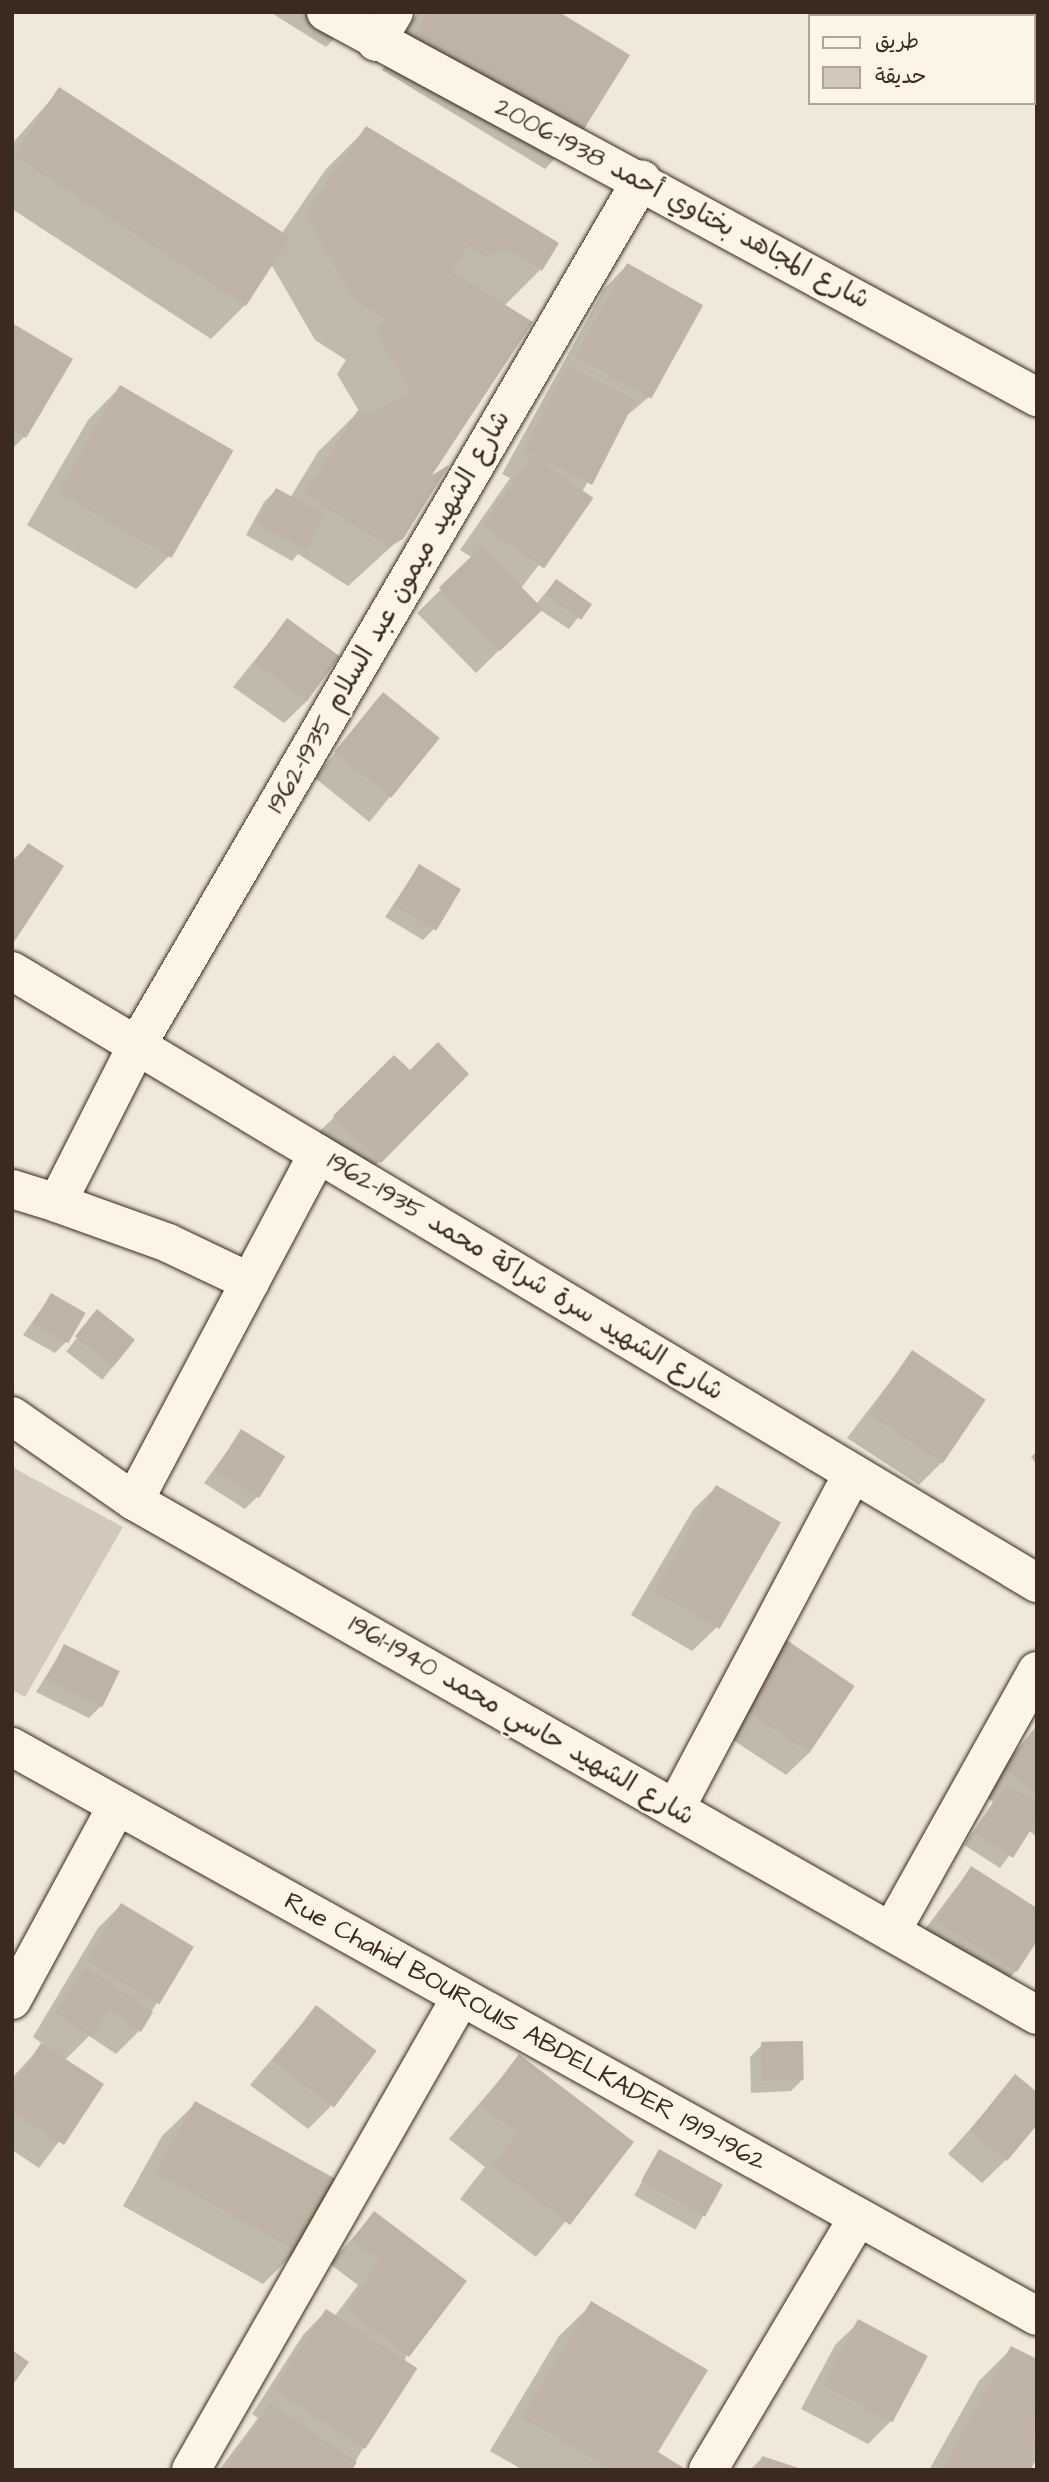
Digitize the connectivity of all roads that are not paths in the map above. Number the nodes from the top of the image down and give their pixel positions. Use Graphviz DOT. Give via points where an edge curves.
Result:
graph roads {
  1 [pos="326,12"];
  2 [pos="385,27"];
  3 [pos="642,179"];
  4 [pos="1037,397"];
  5 [pos="12,971"];
  6 [pos="137,1045"];
  7 [pos="318,1153"];
  8 [pos="12,1189"];
  9 [pos="57,1202"];
  10 [pos="250,1282"];
  11 [pos="12,1416"];
  12 [pos="853,1473"];
  13 [pos="134,1501"];
  14 [pos="1037,1583"];
  15 [pos="1037,1671"];
  16 [pos="12,1748"];
  17 [pos="117,1806"];
  18 [pos="675,1809"];
  19 [pos="891,1932"];
  20 [pos="461,1997"];
  21 [pos="12,2000"];
  22 [pos="1037,2015"];
  23 [pos="858,2217"];
  24 [pos="1037,2316"];
  25 [pos="191,2470"];
  26 [pos="708,2470"];
  1 -- 2 [label="street, شارع المجاهد بختاوي أحمد 1938-2006"];
  2 -- 3 [label="street, شارع المجاهد بختاوي أحمد 1938-2006"];
  3 -- 4 [label="street, شارع المجاهد بختاوي أحمد 1938-2006"];
  3 -- 6 [label="street, شارع الشهيد ميمون عبد السلام 1935-1962"];
  5 -- 6 [label="street, شارع الشهيد سرة شراكة محمد 1935-1962"];
  6 -- 7 [label="street, شارع الشهيد سرة شراكة محمد 1935-1962"];
  6 -- 9 [label="street, شارع الشهيد ميمون عبد السلام 1935-1962"];
  7 -- 10 [label="street"];
  7 -- 12 [label="street, شارع الشهيد سرة شراكة محمد 1935-1962"];
  8 -- 9 [label="street"];
  9 -- 10 [label="street" via="168,1243"];
  10 -- 13 [label="street"];
  11 -- 13 [label="street, شارع الشهيد حاسي محمد 1940-1961"];
  12 -- 14 [label="street, شارع الشهيد سرة شراكة محمد 1935-1962"];
  12 -- 18 [label="street"];
  13 -- 18 [label="street, شارع الشهيد حاسي محمد 1940-1961"];
  15 -- 19 [label="street"];
  16 -- 17 [label="street, Rue Chahid BOUROUIS ABDELKADER 1919-1962"];
  17 -- 20 [label="street, Rue Chahid BOUROUIS ABDELKADER 1919-1962"];
  17 -- 21 [label="street"];
  18 -- 19 [label="street, شارع الشهيد حاسي محمد 1940-1961"];
  19 -- 22 [label="street, شارع الشهيد حاسي محمد 1940-1961"];
  20 -- 23 [label="street, Rue Chahid BOUROUIS ABDELKADER 1919-1962"];
  20 -- 25 [label="street"];
  23 -- 24 [label="street, Rue Chahid BOUROUIS ABDELKADER 1919-1962"];
  23 -- 26 [label="street"];
}
